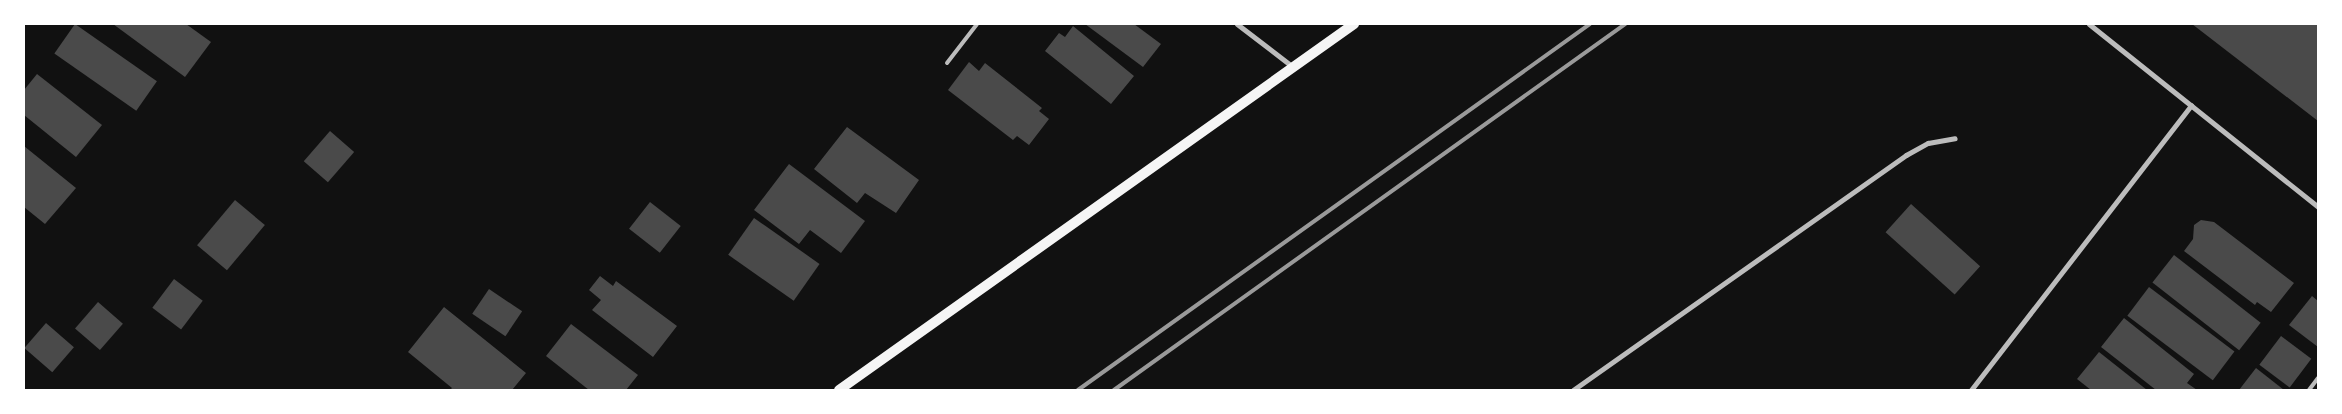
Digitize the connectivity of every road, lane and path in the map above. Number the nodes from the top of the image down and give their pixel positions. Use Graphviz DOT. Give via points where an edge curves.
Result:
graph roads {
  1 [pos="977,24"];
  2 [pos="1237,24"];
  3 [pos="1354,24"];
  4 [pos="2089,24"];
  5 [pos="947,64"];
  6 [pos="1293,67"];
  7 [pos="2191,105"];
  8 [pos="1955,138"];
  9 [pos="2318,207"];
  10 [pos="2318,378"];
  11 [pos="840,390"];
  12 [pos="1573,390"];
  13 [pos="1971,390"];
  14 [pos="2309,390"];
  1 -- 5 [label="lane"];
  2 -- 6 [label="street"];
  3 -- 6 [label="main road"];
  4 -- 7 [label="street"];
  6 -- 11 [label="main road"];
  7 -- 9 [label="street"];
  7 -- 13 [label="street"];
  8 -- 12 [label="street" via="1928,143 1906,156"];
  10 -- 14 [label="lane"];
}
